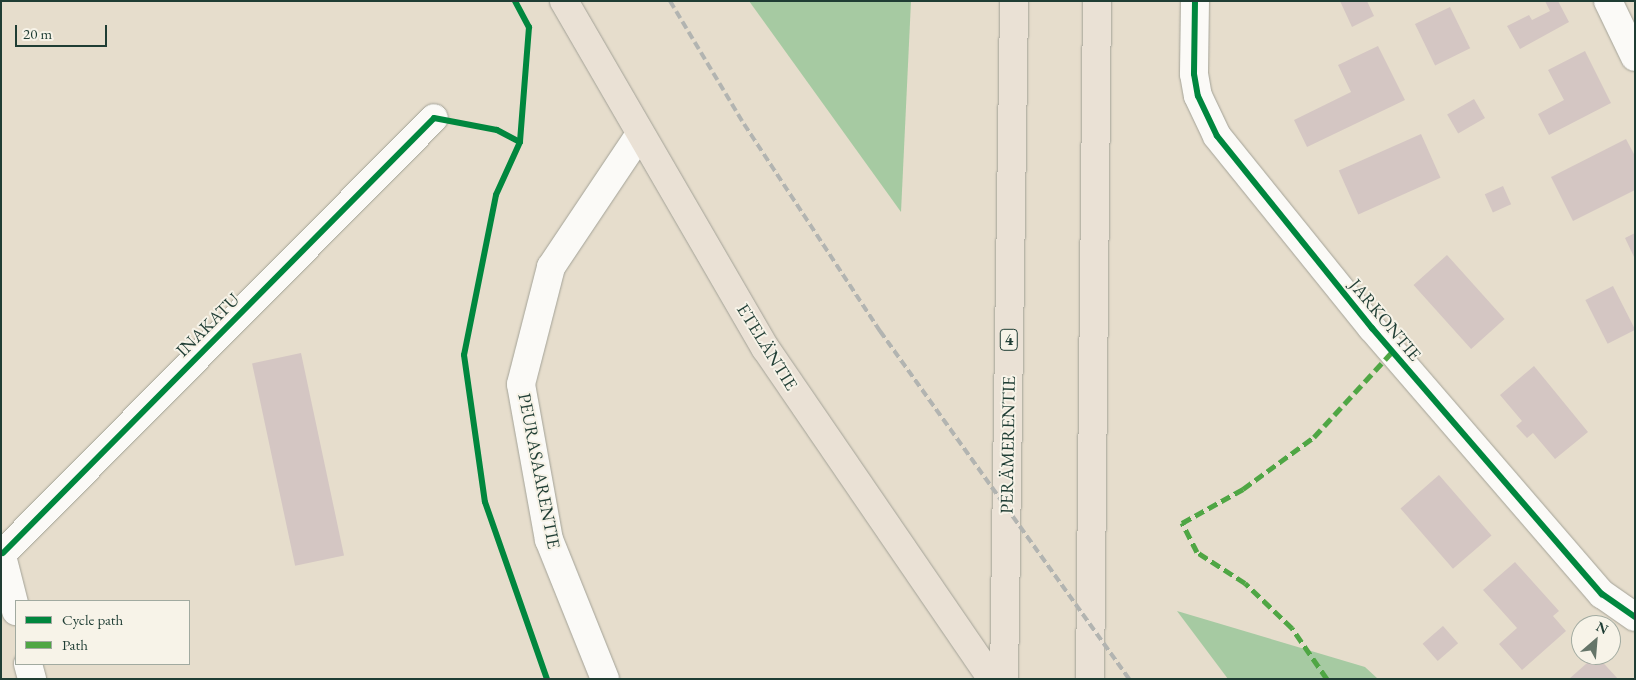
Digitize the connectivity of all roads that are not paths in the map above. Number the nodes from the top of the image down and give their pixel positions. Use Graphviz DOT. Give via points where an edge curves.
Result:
graph roads {
  1 [pos="564,1"];
  2 [pos="1014,1"];
  3 [pos="1097,1"];
  4 [pos="1195,1"];
  5 [pos="1608,1"];
  6 [pos="1635,57"];
  7 [pos="434,118"];
  8 [pos="640,134"];
  9 [pos="2,552"];
  10 [pos="15,606"];
  11 [pos="1635,617"];
  12 [pos="28,665"];
  13 [pos="32,679"];
  14 [pos="605,679"];
  15 [pos="992,679"];
  16 [pos="1004,679"];
  17 [pos="1090,679"];
  1 -- 8 [label="main road, ETELÄNTIE"];
  2 -- 16 [label="main road, PERÄMERENTIE / 4"];
  3 -- 17 [label="main road"];
  4 -- 11 [label="street, JARKONTIE" via="1198,96 1222,143 1372,328 1590,581"];
  5 -- 6 [label="street"];
  7 -- 9 [label="street, INAKATU"];
  8 -- 14 [label="street, PEURASAARENTIE" via="550,267 522,384 549,540"];
  8 -- 15 [label="main road, ETELÄNTIE" via="766,349"];
  9 -- 10 [label="street"];
  12 -- 13 [label="street"];
}
